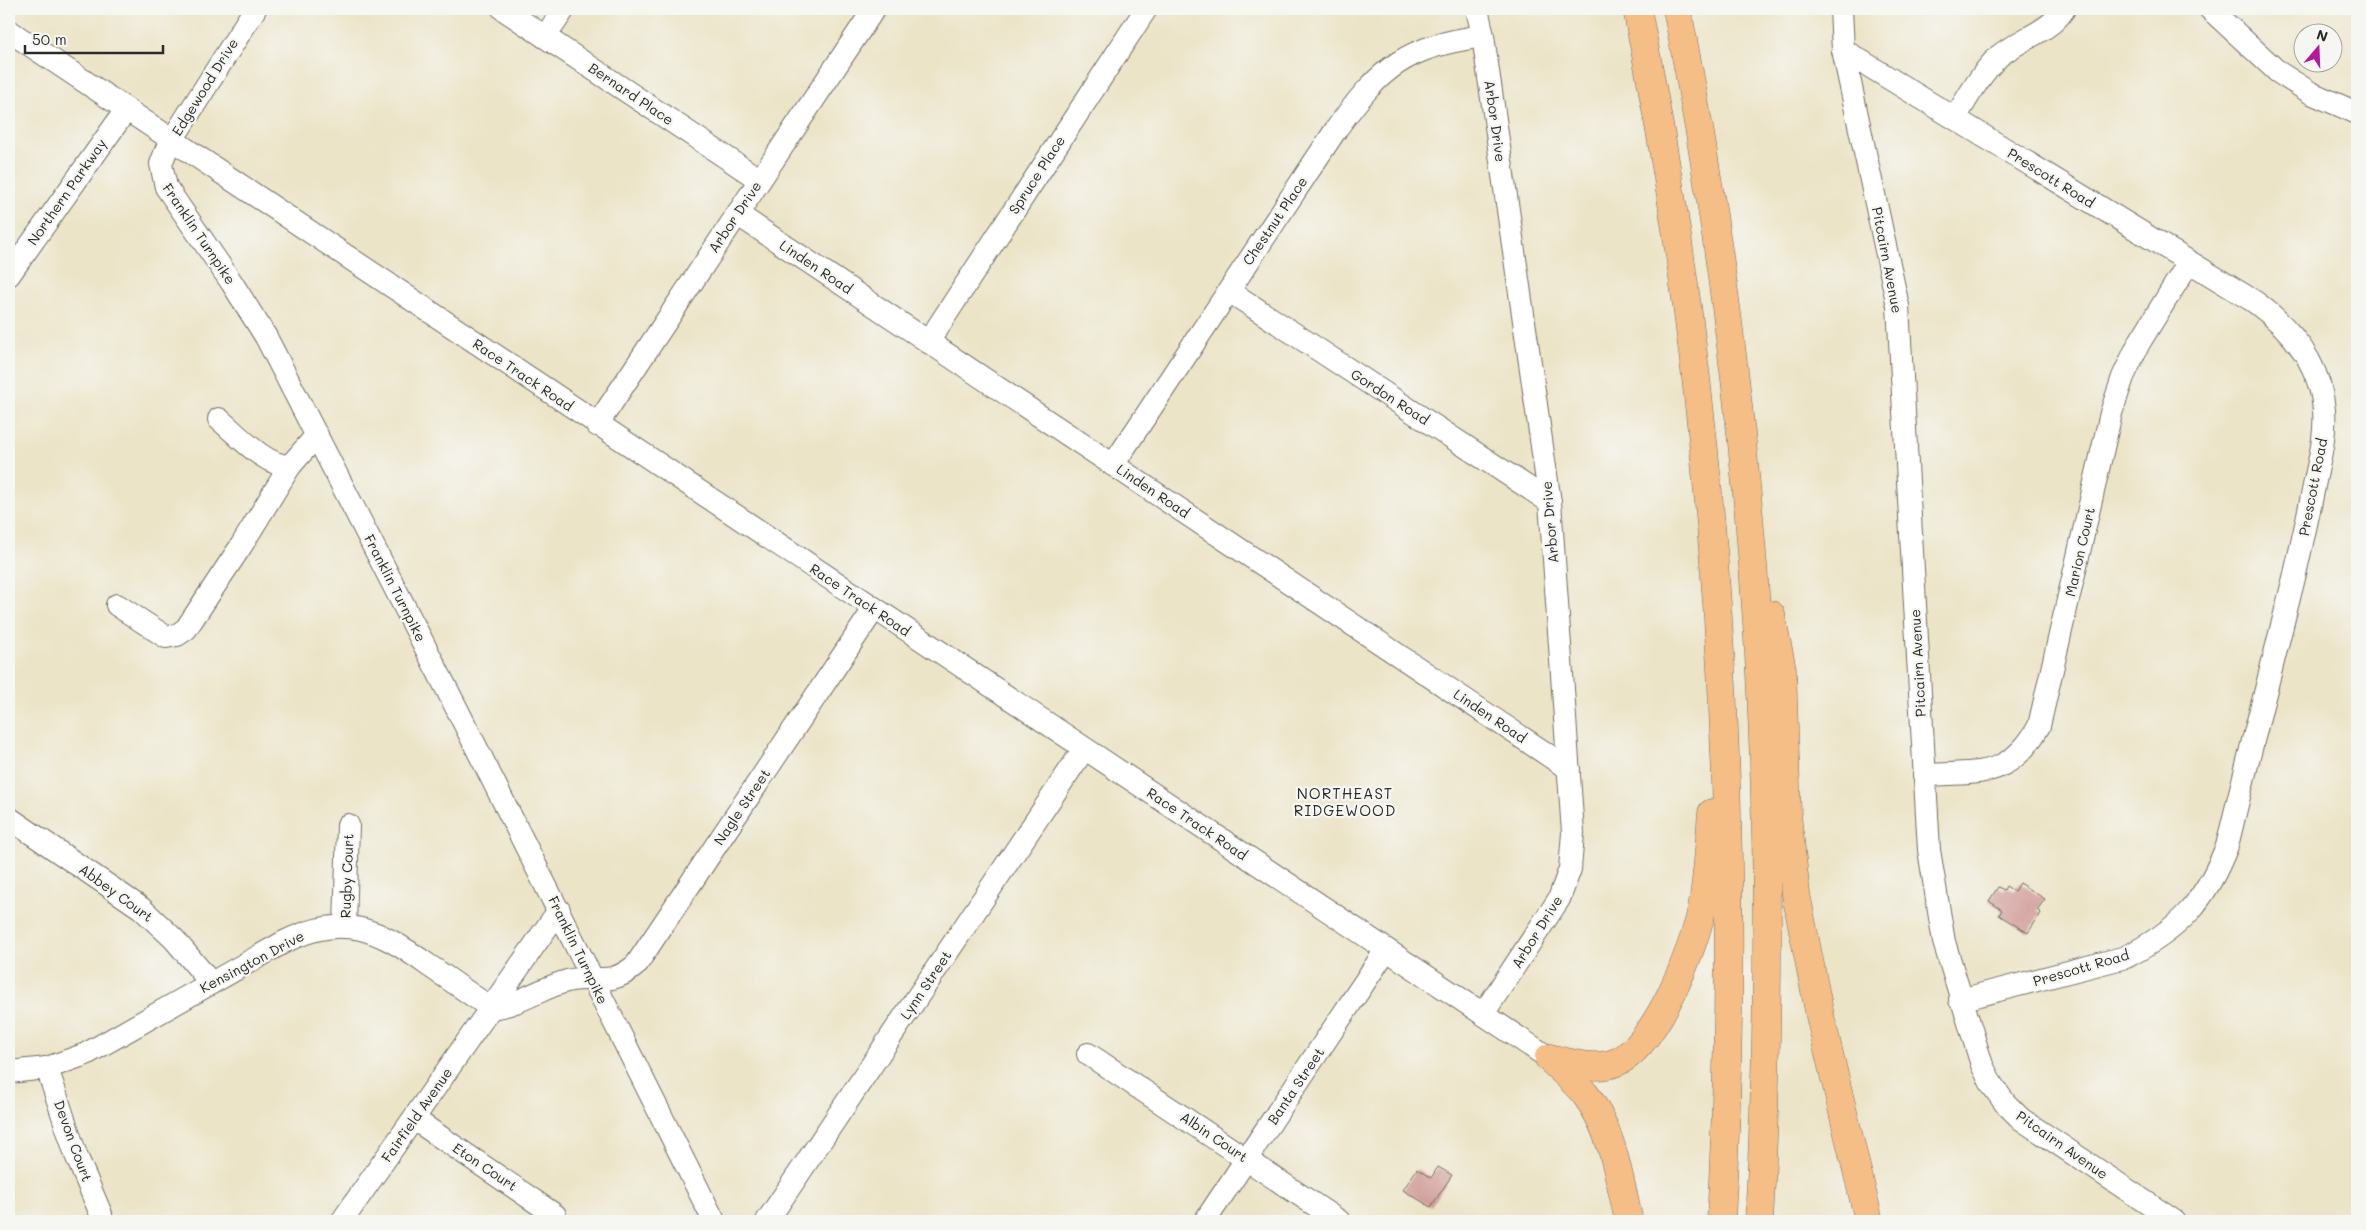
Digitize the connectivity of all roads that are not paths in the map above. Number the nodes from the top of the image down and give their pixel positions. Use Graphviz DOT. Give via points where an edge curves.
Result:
graph roads {
  1 [pos="255,9"];
  2 [pos="503,9"];
  3 [pos="564,9"];
  4 [pos="874,9"];
  5 [pos="1146,9"];
  6 [pos="1477,9"];
  7 [pos="1636,9"];
  8 [pos="1677,9"];
  9 [pos="1841,9"];
  10 [pos="2064,9"];
  11 [pos="2210,9"];
  12 [pos="9,31"];
  13 [pos="1483,36"];
  14 [pos="545,37"];
  15 [pos="1842,50"];
  16 [pos="126,110"];
  17 [pos="2357,113"];
  18 [pos="1955,118"];
  19 [pos="172,141"];
  20 [pos="760,180"];
  21 [pos="737,214"];
  22 [pos="2189,262"];
  23 [pos="9,275"];
  24 [pos="1229,291"];
  25 [pos="928,342"];
  26 [pos="219,419"];
  27 [pos="597,425"];
  28 [pos="317,435"];
  29 [pos="1113,465"];
  30 [pos="290,466"];
  31 [pos="1550,502"];
  32 [pos="1750,509"];
  33 [pos="117,605"];
  34 [pos="874,609"];
  35 [pos="1723,710"];
  36 [pos="1084,749"];
  37 [pos="1569,769"];
  38 [pos="1924,775"];
  39 [pos="9,818"];
  40 [pos="348,825"];
  41 [pos="559,910"];
  42 [pos="345,927"];
  43 [pos="1386,950"];
  44 [pos="594,979"];
  45 [pos="211,983"];
  46 [pos="1960,1000"];
  47 [pos="491,1008"];
  48 [pos="1483,1014"];
  49 [pos="1088,1054"];
  50 [pos="1549,1058"];
  51 [pos="47,1068"];
  52 [pos="9,1072"];
  53 [pos="414,1119"];
  54 [pos="1247,1159"];
  55 [pos="101,1214"];
  56 [pos="555,1215"];
  57 [pos="342,1221"];
  58 [pos="714,1221"];
  59 [pos="767,1221"];
  60 [pos="1205,1221"];
  61 [pos="1339,1221"];
  62 [pos="1629,1221"];
  63 [pos="1721,1221"];
  64 [pos="1759,1221"];
  65 [pos="1869,1221"];
  66 [pos="2174,1221"];
  1 -- 19 [label="street, Edgewood Drive"];
  2 -- 14 [label="street, Bernard Place"];
  3 -- 14 [label="street"];
  4 -- 20 [label="street, Arbor Drive"];
  5 -- 25 [label="street, Spruce Place"];
  6 -- 13 [label="street, Arbor Drive"];
  7 -- 35 [label="highway" via="1660,136 1686,310 1707,493"];
  8 -- 32 [label="highway" via="1715,230"];
  9 -- 15 [label="street, Pitcairn Avenue"];
  10 -- 18 [label="street" via="2049,24 2000,55 1986,70"];
  11 -- 17 [label="street" via="2278,72 2312,93"];
  12 -- 16 [label="street"];
  13 -- 24 [label="street, Chestnut Place" via="1434,44 1413,53 1379,77 1337,128"];
  13 -- 31 [label="street, Arbor Drive"];
  14 -- 20 [label="street, Bernard Place"];
  15 -- 18 [label="street, Prescott Road"];
  15 -- 38 [label="street, Pitcairn Avenue" via="1898,306"];
  16 -- 19 [label="street"];
  16 -- 23 [label="street, Northern Parkway"];
  18 -- 22 [label="street, Prescott Road"];
  19 -- 27 [label="street, Race Track Road"];
  19 -- 28 [label="street, Franklin Turnpike" via="161,164 166,188 251,312"];
  20 -- 21 [label="street, Arbor Drive"];
  21 -- 25 [label="street, Linden Road"];
  21 -- 27 [label="street, Arbor Drive"];
  22 -- 38 [label="street, Marion Court" via="2139,343 2111,413 2039,726 2017,757 2002,766 1986,772"];
  22 -- 46 [label="street, Prescott Road" via="2255,302 2294,336 2319,383 2324,409 2324,436 2305,532 2227,846 2219,866 2190,913 2151,944 2126,957"];
  24 -- 29 [label="street, Chestnut Place"];
  24 -- 31 [label="street, Gordon Road"];
  25 -- 29 [label="street, Linden Road"];
  26 -- 30 [label="street" via="270,462"];
  27 -- 34 [label="street, Race Track Road"];
  28 -- 30 [label="street"];
  28 -- 41 [label="street, Franklin Turnpike"];
  29 -- 37 [label="street, Linden Road"];
  30 -- 33 [label="street" via="186,629 166,637"];
  31 -- 37 [label="street, Arbor Drive"];
  32 -- 64 [label="highway" via="1764,744 1768,889 1766,1072"];
  32 -- 65 [label="highway" via="1782,669 1787,815 1796,894 1820,1016"];
  34 -- 36 [label="street, Race Track Road"];
  34 -- 44 [label="street, Nagle Street" via="641,960 625,975 615,979"];
  35 -- 50 [label="highway" via="1702,908 1676,981 1646,1038 1628,1055 1616,1062 1593,1066"];
  35 -- 63 [label="highway" via="1728,977"];
  36 -- 43 [label="street, Race Track Road"];
  36 -- 59 [label="street, Lynn Street"];
  37 -- 48 [label="street, Arbor Drive" via="1574,833 1566,884 1552,912"];
  38 -- 46 [label="street, Pitcairn Avenue" via="1929,850 1944,942"];
  39 -- 45 [label="street, Abbey Court" via="141,908 174,939"];
  40 -- 42 [label="street, Rugby Court"];
  41 -- 44 [label="street, Franklin Turnpike"];
  41 -- 47 [label="street, Fairfield Avenue"];
  42 -- 45 [label="street, Kensington Drive" via="319,929 296,936"];
  42 -- 47 [label="street, Kensington Drive" via="370,931 396,942"];
  43 -- 48 [label="street, Race Track Road"];
  43 -- 54 [label="street, Banta Street"];
  44 -- 47 [label="street" via="565,982 514,1004"];
  44 -- 58 [label="street, Franklin Turnpike"];
  45 -- 51 [label="street, Kensington Drive" via="86,1054"];
  46 -- 66 [label="street, Pitcairn Avenue" via="1982,1064 2005,1103 2021,1119"];
  47 -- 53 [label="street, Fairfield Avenue"];
  48 -- 50 [label="street, Race Track Road"];
  49 -- 54 [label="street, Albin Court"];
  50 -- 62 [label="highway" via="1585,1095 1600,1121 1612,1151"];
  51 -- 52 [label="street, Kensington Drive"];
  51 -- 55 [label="street, Devon Court" via="76,1155"];
  53 -- 56 [label="street, Eton Court"];
  53 -- 57 [label="street, Fairfield Avenue"];
  54 -- 60 [label="street, Banta Street"];
  54 -- 61 [label="street, Albin Court"];
}
